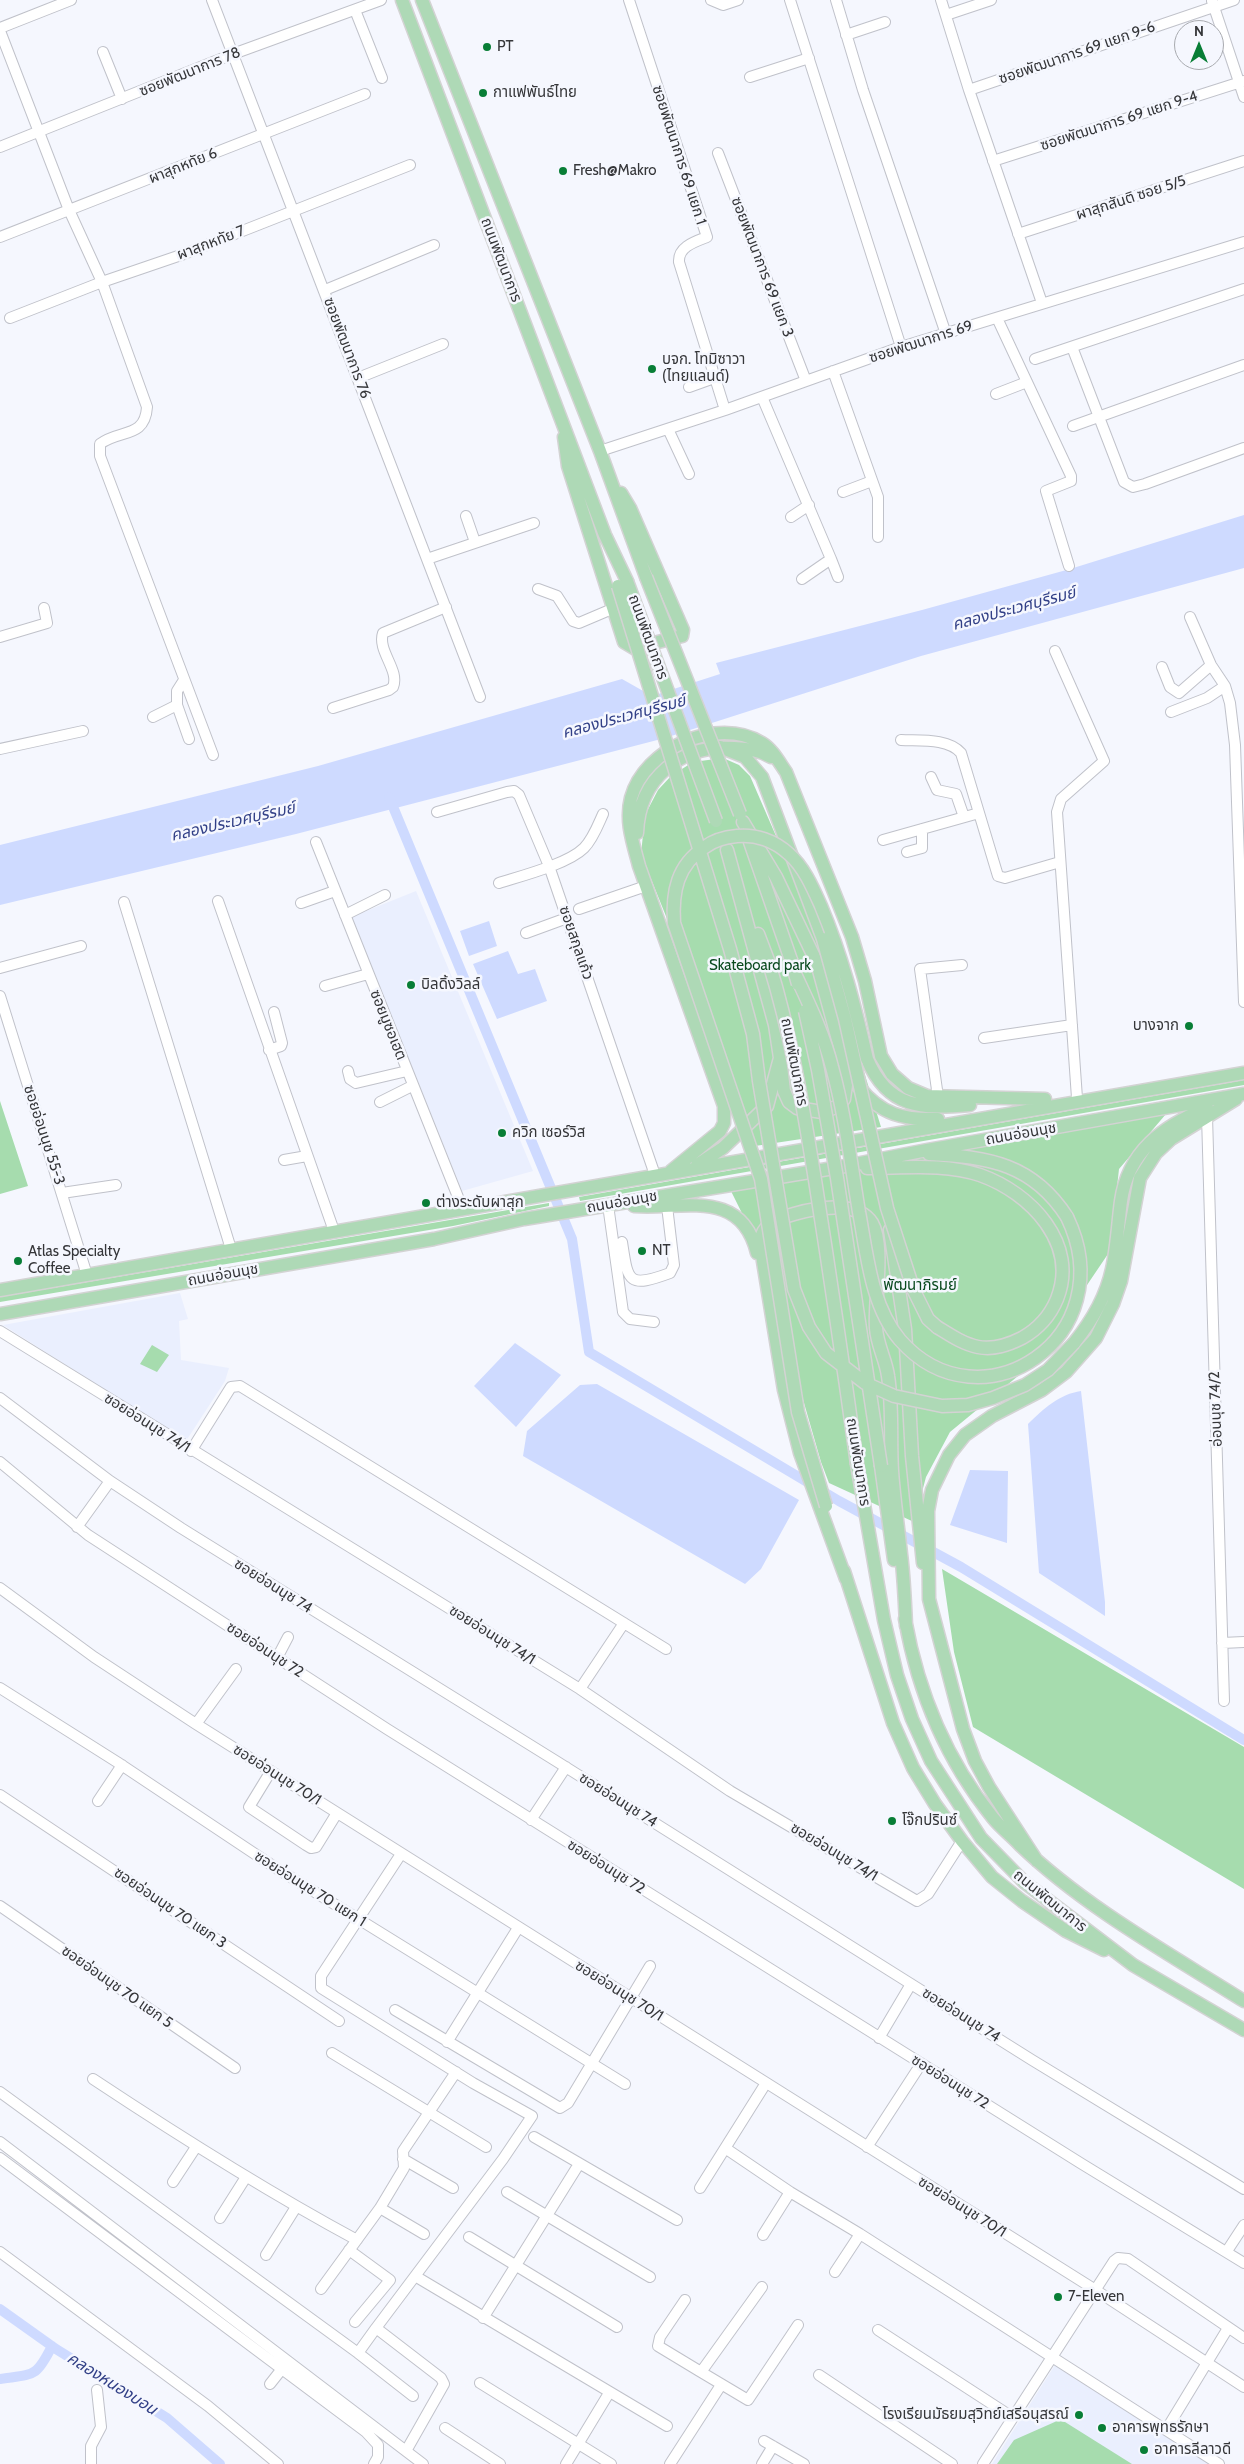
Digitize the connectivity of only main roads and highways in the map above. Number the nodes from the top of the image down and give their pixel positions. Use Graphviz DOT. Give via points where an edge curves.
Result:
graph roads {
  1 [pos="402,0"];
  2 [pos="422,0"];
  3 [pos="563,422"];
  4 [pos="610,479"];
  5 [pos="622,583"];
  6 [pos="720,747"];
  7 [pos="786,772"];
  8 [pos="741,818"];
  9 [pos="727,850"];
  10 [pos="636,853"];
  11 [pos="796,976"];
  12 [pos="780,1058"];
  13 [pos="842,1058"];
  14 [pos="1244,1073"];
  15 [pos="1243,1094"];
  16 [pos="1094,1097"];
  17 [pos="1026,1100"];
  18 [pos="1018,1111"];
  19 [pos="886,1158"];
  20 [pos="840,1167"];
  21 [pos="693,1168"];
  22 [pos="668,1173"];
  23 [pos="610,1204"];
  24 [pos="887,1208"];
  25 [pos="765,1284"];
  26 [pos="0,1290"];
  27 [pos="0,1314"];
  28 [pos="822,1505"];
  29 [pos="892,1514"];
  30 [pos="923,1529"];
  31 [pos="1037,1861"];
  32 [pos="1132,1965"];
  33 [pos="1244,2001"];
  34 [pos="1244,2030"];
  1 -- 3 [label="main road, ถนนพัฒนาการ"];
  2 -- 4 [label="main road, ถนนพัฒนาการ"];
  3 -- 4 [label="main road" via="568,466 624,642 630,647 641,647 682,636 682,624 630,508"];
  3 -- 5 [label="main road, ถนนพัฒนาการ"];
  4 -- 8 [label="main road, ถนนพัฒนาการ, bridge"];
  5 -- 9 [label="main road, ถนนพัฒนาการ, bridge"];
  5 -- 15 [label="main road, bridge" via="753,1034 794,1289 809,1327 826,1353 865,1383 894,1396 942,1406 993,1398 1025,1385 1048,1370 1074,1343 1106,1291 1113,1268 1122,1198 1128,1173 1136,1158 1170,1125"];
  6 -- 7 [label="main road" via="761,751"];
  6 -- 10 [label="main road" via="686,755 655,780 642,799 639,810"];
  6 -- 24 [label="main road, bridge" via="745,757 762,777 823,939 845,1019"];
  7 -- 10 [label="main road" via="772,751 748,736 733,733 698,736 680,743 659,757 638,779 630,799 629,824"];
  7 -- 17 [label="main road" via="852,937 884,1062 892,1074 908,1088 927,1096"];
  8 -- 11 [label="main road, ถนนพัฒนาการ, bridge"];
  8 -- 13 [label="main road" via="776,877 817,963"];
  9 -- 12 [label="main road" via="776,1025"];
  9 -- 32 [label="main road, ถนนพัฒนาการ, bridge" via="782,1004 797,1069 884,1620 897,1674 916,1727 932,1761 980,1838 1024,1882"];
  10 -- 22 [label="main road" via="725,1116 720,1132"];
  11 -- 19 [label="main road, bridge" via="812,1009 833,1068 869,1270 885,1318 901,1340 928,1362 958,1374 1004,1373 1034,1360 1050,1348 1064,1332 1074,1311 1081,1288 1082,1269 1080,1248 1067,1217 1046,1189 1018,1170 967,1156"];
  11 -- 29 [label="main road, ถนนพัฒนาการ, bridge" via="818,1070 880,1466"];
  12 -- 13 [label="main road" via="784,1091 789,1102 797,1108 822,1112 839,1106 844,1099 846,1085"];
  12 -- 21 [label="main road" via="767,1106 723,1148"];
  13 -- 18 [label="main road" via="871,1102 895,1114 943,1119"];
  14 -- 16 [label="main road, ถนนอ่อนนุช"];
  15 -- 19 [label="main road, ถนนอ่อนนุช"];
  15 -- 30 [label="main road" via="1171,1139 1156,1153 1140,1178 1121,1281 1096,1338 1071,1367 1042,1390 992,1416 965,1436 937,1476"];
  16 -- 17 [label="main road"];
  16 -- 18 [label="main road, ถนนอ่อนนุช"];
  17 -- 28 [label="main road, bridge" via="936,1108 922,1107 888,1092 872,1072 867,1059 845,966 815,893 796,861 774,844 752,836 720,839 698,851 683,868 675,885 674,923 761,1180 798,1412"];
  18 -- 21 [label="main road, ถนนอ่อนนุช"];
  19 -- 20 [label="main road, ถนนอ่อนนุช"];
  20 -- 23 [label="main road, ถนนอ่อนนุช"];
  20 -- 24 [label="main road, bridge" via="954,1169 981,1176 1030,1204 1053,1232 1062,1255 1063,1280 1054,1305 1037,1328 1006,1346 979,1348 960,1341 928,1319 914,1291"];
  21 -- 22 [label="main road, ถนนอ่อนนุช"];
  22 -- 26 [label="main road, ถนนอ่อนนุช"];
  23 -- 25 [label="main road" via="711,1205 733,1216 741,1222 756,1248"];
  23 -- 27 [label="main road, ถนนอ่อนนุช" via="434,1239"];
  24 -- 30 [label="main road, bridge" via="905,1329 912,1456"];
  25 -- 28 [label="main road" via="784,1390 800,1453"];
  25 -- 29 [label="main road" via="761,1235 776,1219 838,1208 865,1214 873,1224 879,1264 876,1328 888,1375"];
  28 -- 32 [label="main road" via="893,1723 913,1768 962,1841 992,1877 1022,1901 1066,1931"];
  29 -- 31 [label="main road, ถนนพัฒนาการ" via="906,1626 936,1727 960,1772 994,1819"];
  30 -- 31 [label="main road" via="928,1590 964,1729 975,1761 989,1787"];
  31 -- 33 [label="main road, ถนนพัฒนาการ" via="1093,1905"];
  32 -- 34 [label="main road, ถนนพัฒนาการ"];
}
